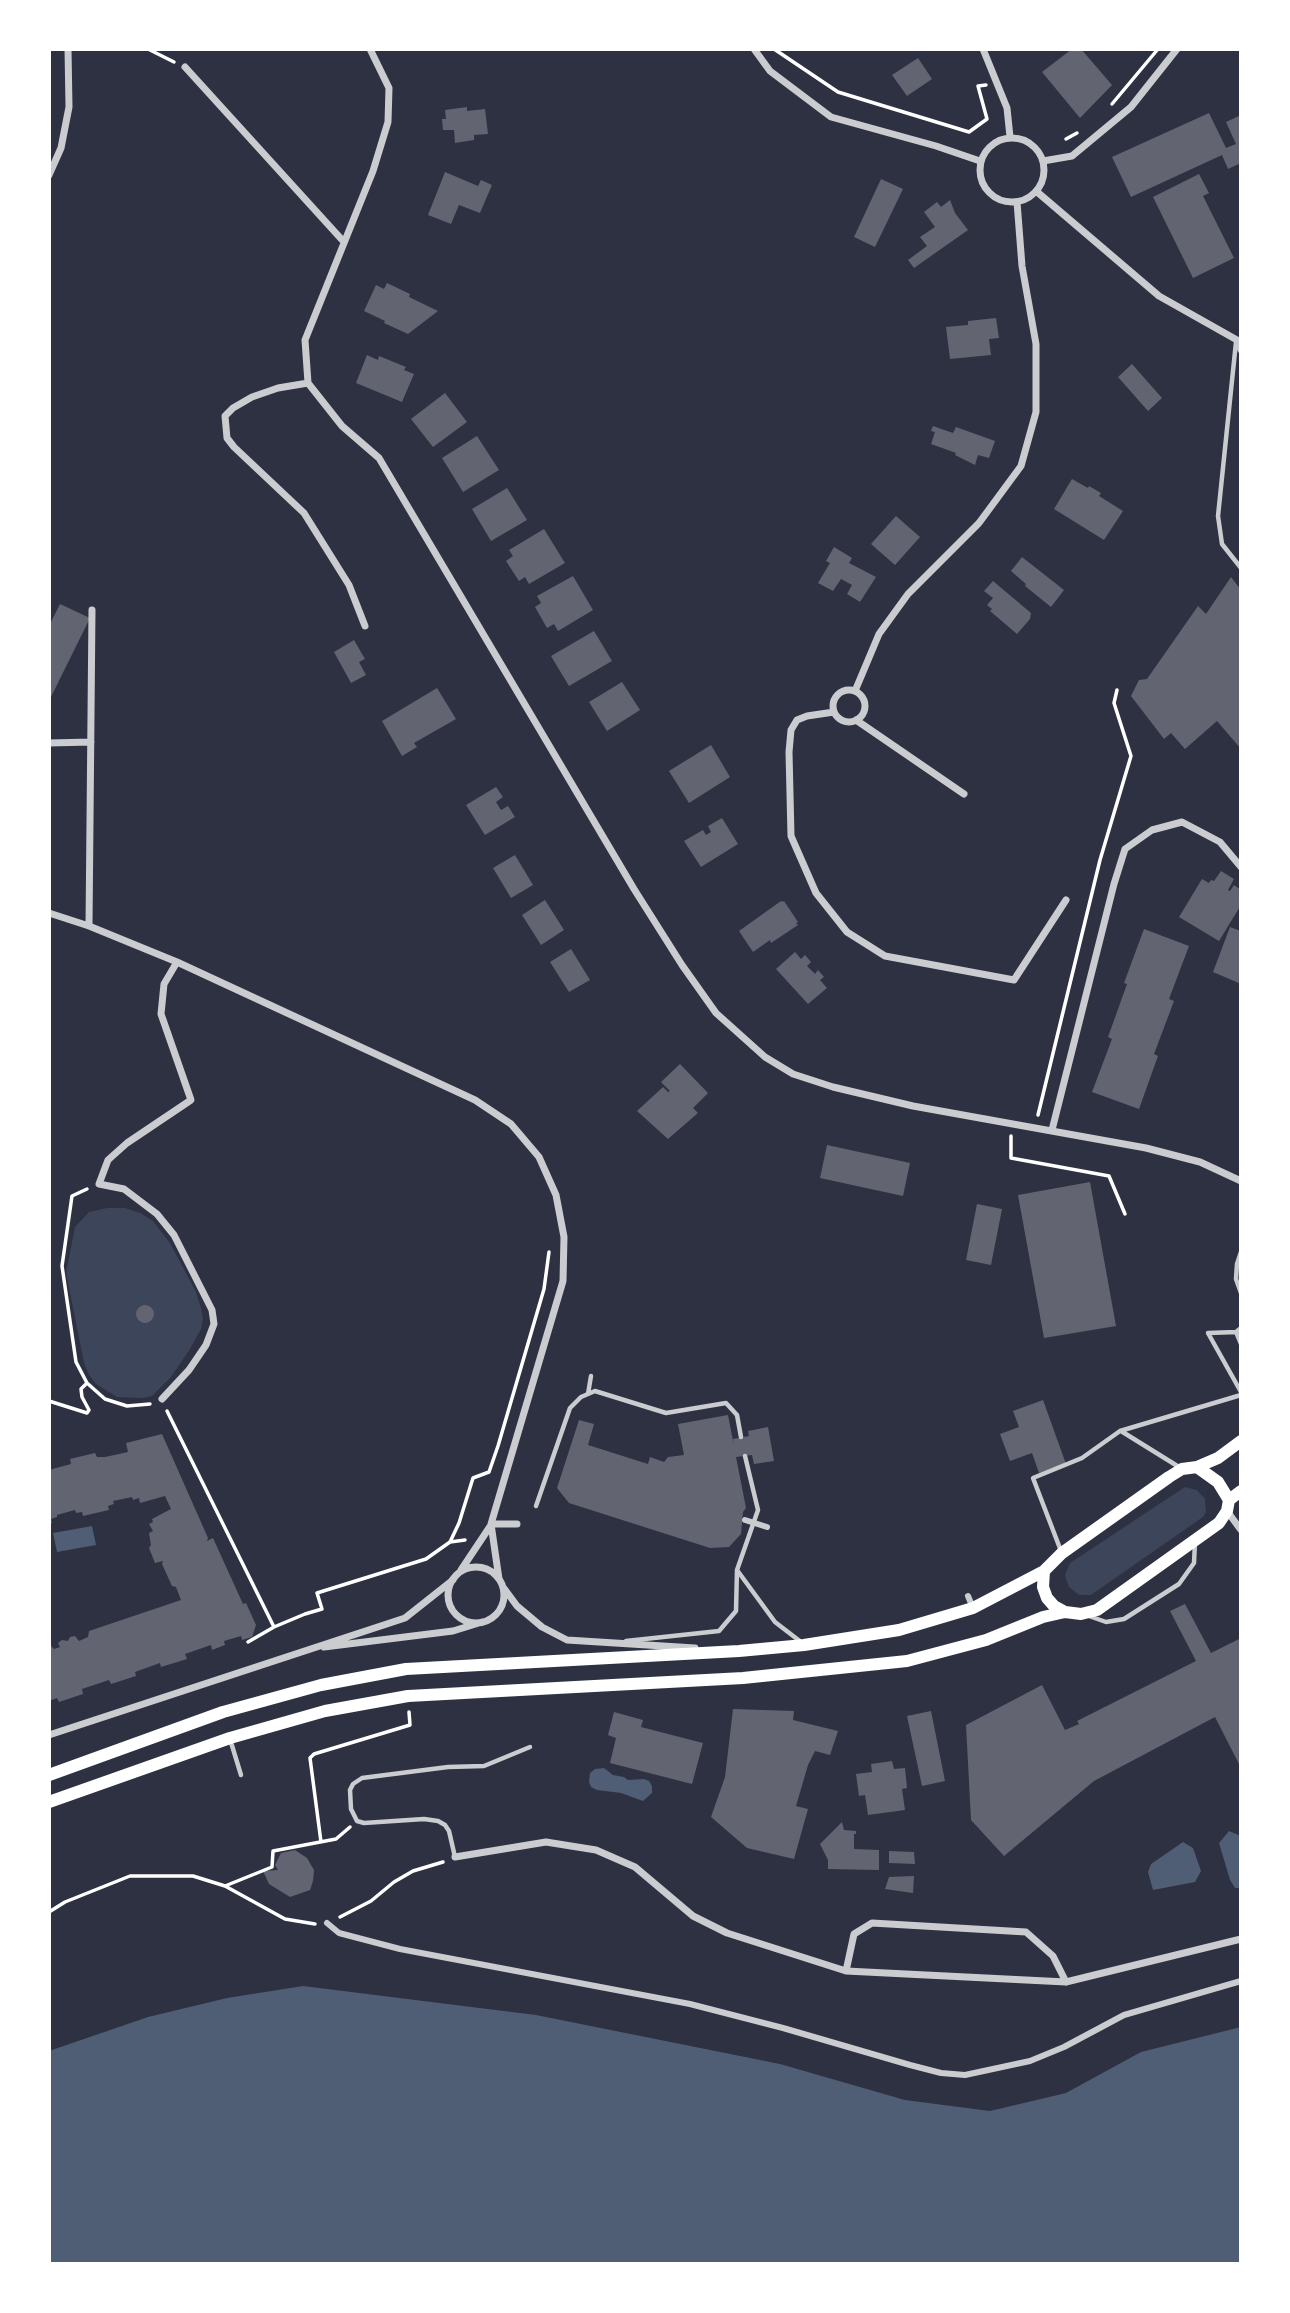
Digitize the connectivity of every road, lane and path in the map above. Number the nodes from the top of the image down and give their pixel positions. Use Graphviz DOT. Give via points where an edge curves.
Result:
graph roads {
  1 [pos="68,49"];
  2 [pos="148,49"];
  3 [pos="370,49"];
  4 [pos="754,49"];
  5 [pos="774,49"];
  6 [pos="983,49"];
  7 [pos="1158,49"];
  8 [pos="1177,49"];
  9 [pos="185,67"];
  10 [pos="997,83"];
  11 [pos="1104,113"];
  12 [pos="1086,128"];
  13 [pos="1010,137"];
  14 [pos="1066,139"];
  15 [pos="980,161"];
  16 [pos="1043,161"];
  17 [pos="49,176"];
  18 [pos="1036,191"];
  19 [pos="1017,202"];
  20 [pos="344,242"];
  21 [pos="1237,340"];
  22 [pos="1241,350"];
  23 [pos="308,383"];
  24 [pos="1241,568"];
  25 [pos="92,610"];
  26 [pos="365,626"];
  27 [pos="1118,690"];
  28 [pos="855,691"];
  29 [pos="834,712"];
  30 [pos="856,720"];
  31 [pos="92,742"];
  32 [pos="49,743"];
  33 [pos="964,794"];
  34 [pos="1241,867"];
  35 [pos="1066,900"];
  36 [pos="49,913"];
  37 [pos="89,926"];
  38 [pos="177,962"];
  39 [pos="1011,1123"];
  40 [pos="1035,1127"];
  41 [pos="1052,1130"];
  42 [pos="1241,1181"];
  43 [pos="99,1184"];
  44 [pos="1125,1214"];
  45 [pos="549,1246"];
  46 [pos="1241,1252"];
  47 [pos="1241,1293"];
  48 [pos="1239,1330"];
  49 [pos="1241,1344"];
  50 [pos="591,1376"];
  51 [pos="87,1383"];
  52 [pos="588,1394"];
  53 [pos="1241,1394"];
  54 [pos="162,1399"];
  55 [pos="49,1401"];
  56 [pos="1120,1431"];
  57 [pos="741,1437"];
  58 [pos="1241,1441"];
  59 [pos="745,1456"];
  60 [pos="1197,1467"];
  61 [pos="1182,1469"];
  62 [pos="1241,1491"];
  63 [pos="536,1506"];
  64 [pos="1228,1506"];
  65 [pos="745,1520"];
  66 [pos="753,1522"];
  67 [pos="491,1524"];
  68 [pos="517,1524"];
  69 [pos="767,1527"];
  70 [pos="1241,1530"];
  71 [pos="482,1538"];
  72 [pos="1195,1540"];
  73 [pos="450,1542"];
  74 [pos="1062,1553"];
  75 [pos="737,1570"];
  76 [pos="1044,1571"];
  77 [pos="456,1577"];
  78 [pos="499,1579"];
  79 [pos="503,1587"];
  80 [pos="1065,1612"];
  81 [pos="1081,1614"];
  82 [pos="482,1622"];
  83 [pos="274,1627"];
  84 [pos="248,1642"];
  85 [pos="609,1643"];
  86 [pos="804,1645"];
  87 [pos="306,1650"];
  88 [pos="739,1651"];
  89 [pos="409,1710"];
  90 [pos="49,1735"];
  91 [pos="230,1738"];
  92 [pos="530,1747"];
  93 [pos="49,1774"];
  94 [pos="241,1775"];
  95 [pos="49,1802"];
  96 [pos="357,1821"];
  97 [pos="321,1842"];
  98 [pos="455,1857"];
  99 [pos="225,1886"];
  100 [pos="49,1912"];
  101 [pos="327,1923"];
  102 [pos="1241,1939"];
  103 [pos="846,1970"];
  104 [pos="1241,1980"];
  105 [pos="1066,1982"];
  1 -- 17 [label="street" via="69,107 61,148"];
  2 -- 9 [label="path"];
  3 -- 20 [label="street" via="389,88 388,122"];
  4 -- 15 [label="street" via="770,71 831,117"];
  5 -- 10 [label="path" via="838,92 970,132 987,119 978,86"];
  6 -- 10 [label="street"];
  7 -- 11 [label="path"];
  8 -- 16 [label="street" via="1131,107 1072,156"];
  9 -- 20 [label="street"];
  10 -- 13 [label="street" via="1007,108"];
  12 -- 14 [label="path"];
  13 -- 15 [label="street" via="988,148"];
  13 -- 16 [label="street" via="1029,142"];
  15 -- 19 [label="street" via="980,176 991,195"];
  16 -- 18 [label="street" via="1042,181"];
  18 -- 19 [label="street"];
  18 -- 21 [label="street" via="1159,296"];
  19 -- 28 [label="street" via="1022,266 1036,344 1036,412 1021,466 979,523 908,594 879,634"];
  20 -- 23 [label="street" via="305,340"];
  21 -- 22 [label="street"];
  21 -- 24 [label="lane" via="1218,516 1222,544"];
  23 -- 26 [label="street" via="278,388 233,408 225,416 227,438 303,513 349,585"];
  23 -- 39 [label="street" via="342,426 379,458 634,889 716,1013 765,1057 793,1074 913,1106"];
  25 -- 31 [label="street"];
  27 -- 40 [label="path" via="1114,703 1131,756 1100,860"];
  28 -- 29 [label="street" via="844,690 836,696"];
  28 -- 30 [label="street" via="865,708"];
  29 -- 30 [label="street" via="846,722"];
  29 -- 35 [label="street" via="797,720 791,730 791,836 816,893 847,932 886,956 1014,980"];
  30 -- 33 [label="street"];
  31 -- 32 [label="street"];
  31 -- 37 [label="street"];
  34 -- 41 [label="street" via="1220,842 1182,822 1152,830 1125,849"];
  36 -- 37 [label="street"];
  37 -- 38 [label="street"];
  38 -- 43 [label="street" via="164,984 161,1014 191,1100 108,1160"];
  38 -- 67 [label="street" via="475,1100 511,1124 539,1157 556,1195 565,1237 563,1281"];
  39 -- 40 [label="street"];
  39 -- 44 [label="path" via="1011,1158 1109,1176"];
  40 -- 41 [label="street"];
  41 -- 42 [label="street" via="1200,1162"];
  43 -- 51 [label="path" via="72,1196 62,1266 76,1363"];
  43 -- 54 [label="street" via="124,1189 156,1214 174,1235 212,1310 214,1324 206,1345"];
  45 -- 73 [label="path" via="544,1289 498,1446 489,1472 473,1478"];
  46 -- 47 [label="lane" via="1236,1279"];
  48 -- 49 [label="lane"];
  48 -- 53 [label="lane" via="1208,1333"];
  50 -- 52 [label="lane"];
  51 -- 54 [label="path" via="116,1403 139,1406"];
  51 -- 55 [label="path" via="81,1389 87,1413"];
  52 -- 57 [label="lane" via="594,1391 666,1413 726,1403 737,1415"];
  52 -- 63 [label="lane" via="570,1408"];
  53 -- 56 [label="lane"];
  54 -- 83 [label="path"];
  56 -- 61 [label="lane"];
  56 -- 74 [label="lane" via="1082,1458 1033,1478"];
  58 -- 60 [label="main road"];
  59 -- 66 [label="lane" via="758,1510"];
  60 -- 61 [label="main road"];
  60 -- 64 [label="main road" via="1218,1482"];
  61 -- 74 [label="main road"];
  62 -- 64 [label="main road"];
  64 -- 70 [label="street"];
  64 -- 72 [label="main road" via="1219,1523"];
  65 -- 66 [label="street"];
  66 -- 69 [label="street"];
  66 -- 75 [label="lane"];
  67 -- 68 [label="street"];
  67 -- 71 [label="street"];
  67 -- 78 [label="street"];
  71 -- 73 [label="path"];
  71 -- 77 [label="street"];
  72 -- 81 [label="main road" via="1097,1610"];
  72 -- 81 [label="lane" via="1194,1563 1180,1584 1124,1619 1106,1622"];
  73 -- 83 [label="path" via="426,1559 317,1593 322,1609"];
  74 -- 76 [label="main road"];
  75 -- 85 [label="lane" via="736,1611 719,1631"];
  75 -- 86 [label="lane" via="775,1622"];
  76 -- 80 [label="main road" via="1047,1598"];
  76 -- 86 [label="main road" via="900,1630"];
  77 -- 78 [label="street" via="475,1567 485,1568"];
  77 -- 82 [label="street" via="448,1598 456,1614 463,1620"];
  77 -- 87 [label="street" via="405,1618"];
  78 -- 79 [label="street"];
  79 -- 82 [label="street" via="502,1605"];
  79 -- 85 [label="street" via="542,1627 567,1640"];
  80 -- 81 [label="main road"];
  80 -- 91 [label="main road" via="906,1661 743,1678 408,1696 325,1711"];
  82 -- 87 [label="street" via="453,1631"];
  83 -- 84 [label="path"];
  85 -- 88 [label="street"];
  86 -- 88 [label="main road"];
  87 -- 90 [label="street"];
  88 -- 93 [label="main road" via="406,1669 321,1685 223,1712"];
  89 -- 97 [label="path" via="410,1725 310,1758"];
  91 -- 94 [label="lane"];
  91 -- 95 [label="main road"];
  92 -- 96 [label="lane" via="484,1766 362,1779 350,1790"];
  96 -- 97 [label="path" via="336,1839"];
  96 -- 98 [label="lane" via="438,1821 449,1831"];
  97 -- 99 [label="path" via="273,1852 272,1867"];
  98 -- 101 [label="path" via="413,1871 371,1901"];
  98 -- 103 [label="street" via="546,1842 596,1850 635,1867 693,1916 727,1933"];
  99 -- 100 [label="path" via="192,1876 130,1876"];
  99 -- 101 [label="path" via="285,1919"];
  101 -- 104 [label="street" via="339,1933 400,1949 690,2004 910,2065 965,2075 1030,2061 1124,2015"];
  102 -- 105 [label="street"];
  103 -- 105 [label="street"];
  103 -- 105 [label="street" via="854,1934 872,1923 1026,1932 1053,1956"];
}
